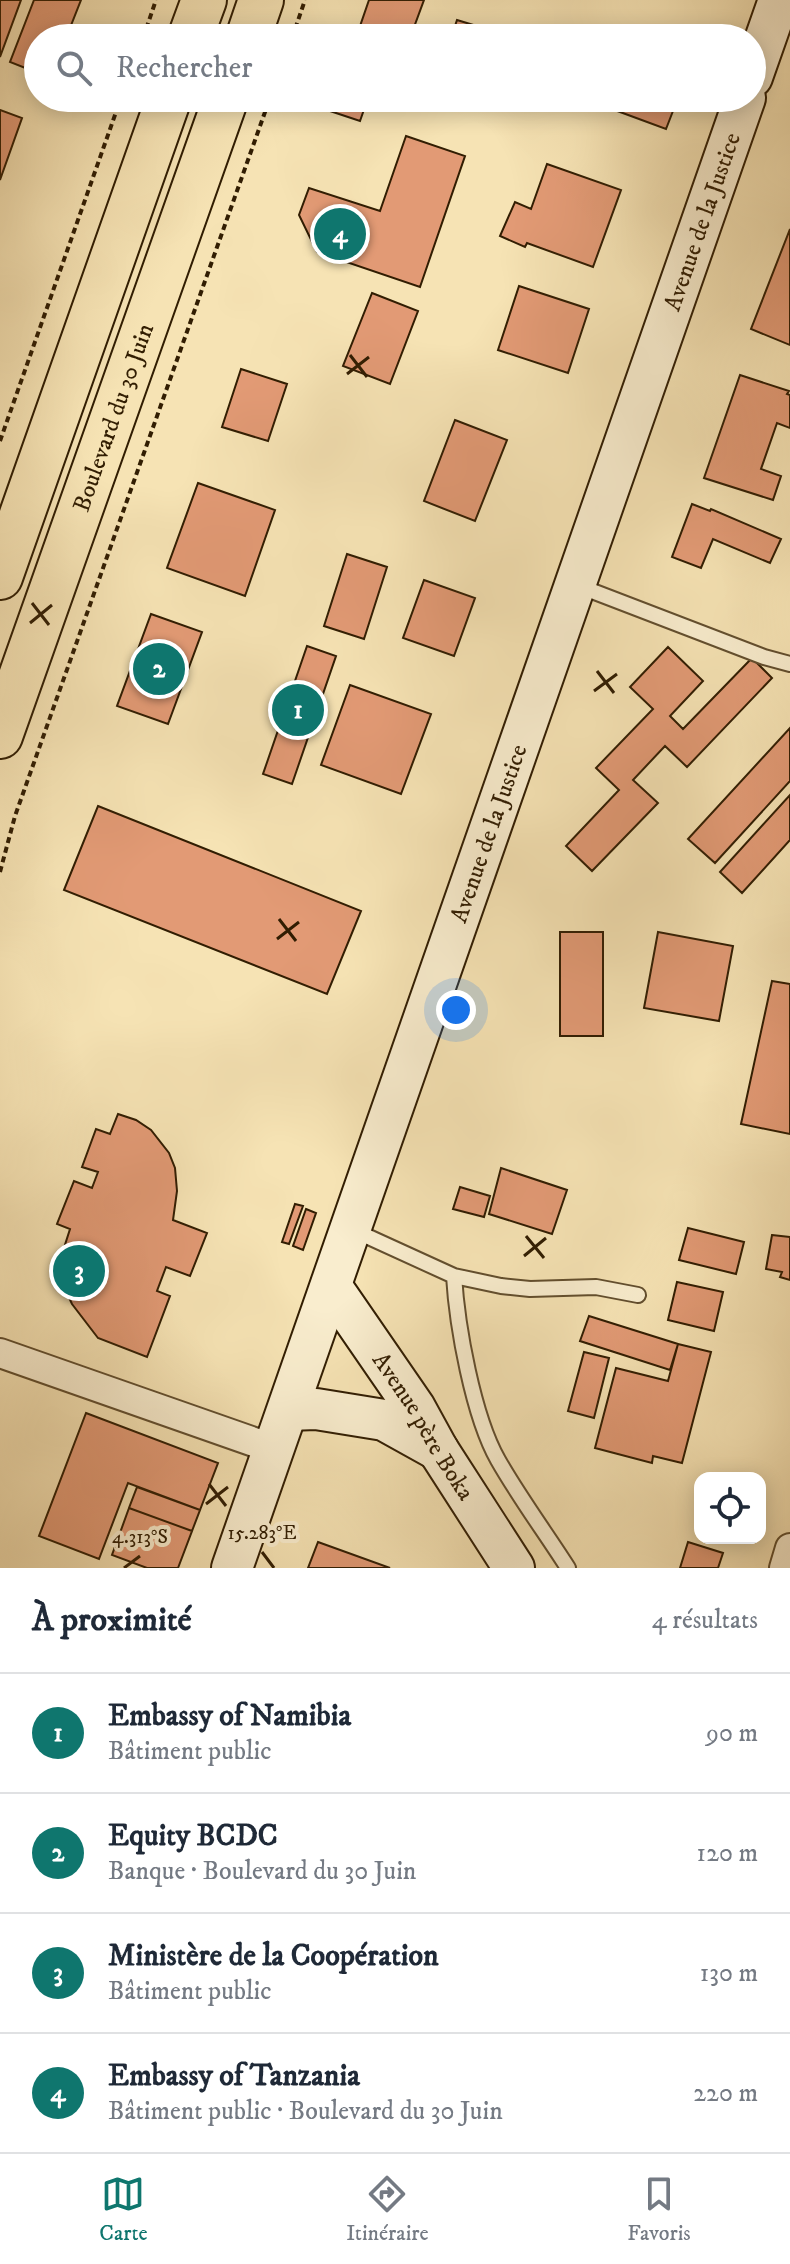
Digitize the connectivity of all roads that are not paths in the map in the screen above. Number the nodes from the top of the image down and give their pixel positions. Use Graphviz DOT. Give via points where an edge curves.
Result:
graph roads {
  1 [pos="204,0"];
  2 [pos="261,0"];
  3 [pos="779,0"];
  4 [pos="195,24"];
  5 [pos="253,24"];
  6 [pos="766,37"];
  7 [pos="164,112"];
  8 [pos="221,112"];
  9 [pos="740,112"];
  10 [pos="0,577"];
  11 [pos="575,584"];
  12 [pos="790,664"];
  13 [pos="0,736"];
  14 [pos="350,1229"];
  15 [pos="454,1276"];
  16 [pos="331,1286"];
  17 [pos="638,1295"];
  18 [pos="0,1353"];
  19 [pos="288,1410"];
  20 [pos="274,1449"];
  21 [pos="438,1450"];
  22 [pos="790,1548"];
  23 [pos="232,1568"];
  24 [pos="514,1568"];
  25 [pos="568,1568"];
  26 [pos="784,1568"];
  1 -- 4 [label="main road"];
  2 -- 5 [label="main road"];
  3 -- 6 [label="main road"];
  7 -- 10 [label="main road"];
  8 -- 13 [label="main road, Boulevard du 30 Juin"];
  9 -- 11 [label="main road, Avenue de la Justice"];
  11 -- 12 [label="lane"];
  11 -- 14 [label="main road, Avenue de la Justice"];
  14 -- 15 [label="lane"];
  14 -- 16 [label="main road, Avenue de la Justice"];
  15 -- 17 [label="lane" via="530,1289 596,1287"];
  15 -- 25 [label="lane" via="457,1317 487,1435"];
  16 -- 19 [label="main road, Avenue de la Justice"];
  16 -- 21 [label="main road, Avenue père Boka"];
  18 -- 20 [label="street"];
  19 -- 20 [label="main road, Avenue de la Justice"];
  19 -- 21 [label="main road" via="384,1420"];
  20 -- 23 [label="main road, Avenue de la Justice"];
  21 -- 24 [label="main road, Avenue père Boka"];
  22 -- 26 [label="street"];
}
